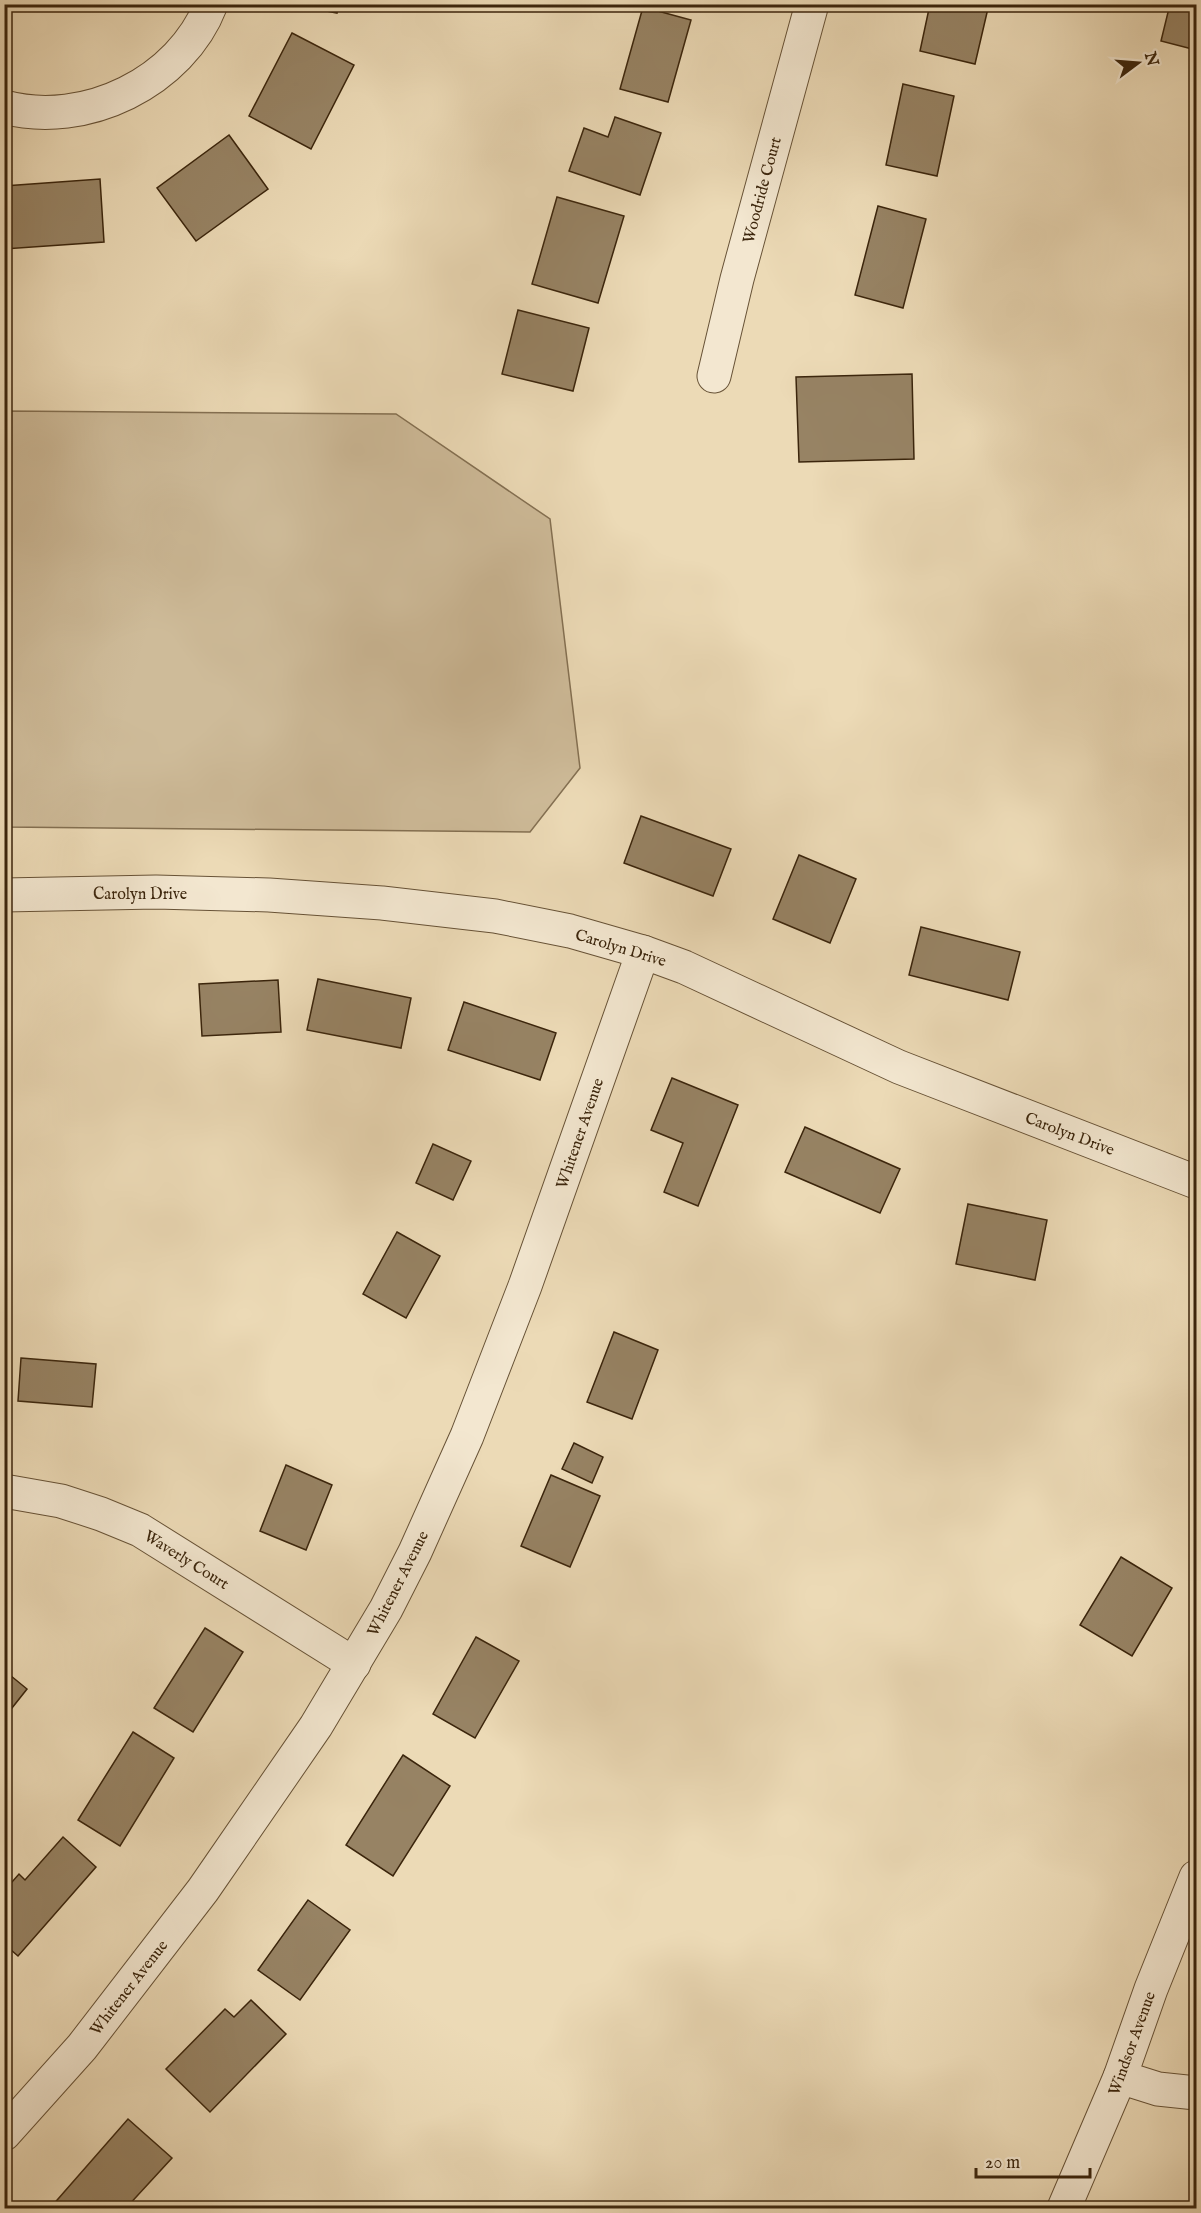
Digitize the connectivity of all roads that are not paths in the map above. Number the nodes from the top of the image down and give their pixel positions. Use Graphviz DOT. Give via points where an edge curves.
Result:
graph roads {
  1 [pos="211,4"];
  2 [pos="812,4"];
  3 [pos="4,107"];
  4 [pos="714,375"];
  5 [pos="4,895"];
  6 [pos="643,952"];
  7 [pos="1197,1182"];
  8 [pos="4,1491"];
  9 [pos="354,1664"];
  10 [pos="1197,1876"];
  11 [pos="1120,2077"];
  12 [pos="1197,2093"];
  13 [pos="4,2134"];
  14 [pos="1064,2208"];
  1 -- 3 [label="street" via="200,31 172,62 139,87 100,104 60,112"];
  2 -- 4 [label="street, Woodride Court"];
  5 -- 6 [label="street, Carolyn Drive" via="156,892 382,903 495,916 570,931"];
  6 -- 7 [label="street, Carolyn Drive" via="684,967 899,1067"];
  6 -- 9 [label="street, Whitener Avenue" via="525,1286 467,1436 415,1552"];
  8 -- 9 [label="street, Waverly Court" via="62,1501 140,1530"];
  9 -- 13 [label="street, Whitener Avenue" via="203,1890 82,2047"];
  10 -- 11 [label="street, Windsor Avenue"];
  11 -- 12 [label="street" via="1158,2089"];
  11 -- 14 [label="street, Windsor Avenue"];
}
